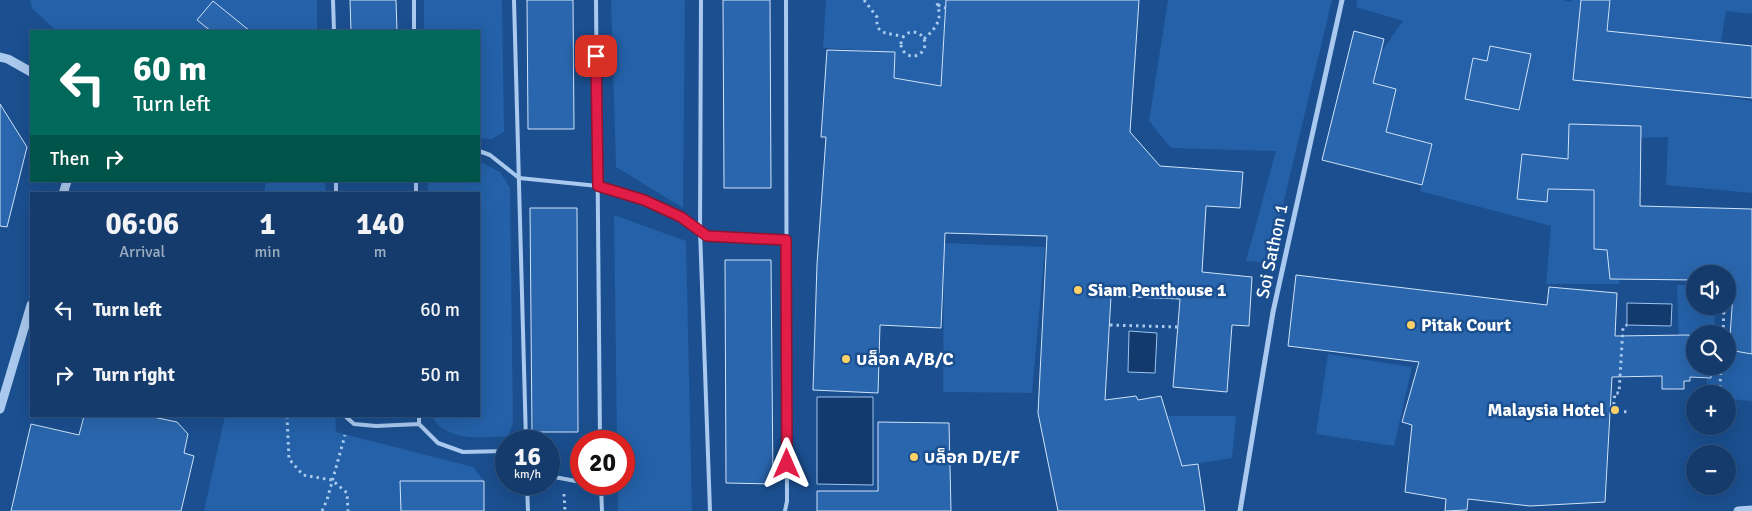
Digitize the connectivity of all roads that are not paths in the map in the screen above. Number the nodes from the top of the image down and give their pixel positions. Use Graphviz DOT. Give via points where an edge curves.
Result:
graph roads {
  1 [pos="334,0"];
  2 [pos="414,0"];
  3 [pos="514,0"];
  4 [pos="596,0"];
  5 [pos="701,0"];
  6 [pos="786,0"];
  7 [pos="1342,0"];
  8 [pos="334,30"];
  9 [pos="414,30"];
  10 [pos="0,57"];
  11 [pos="30,71"];
  12 [pos="480,151"];
  13 [pos="519,178"];
  14 [pos="598,186"];
  15 [pos="700,230"];
  16 [pos="786,240"];
  17 [pos="30,308"];
  18 [pos="0,409"];
  19 [pos="346,417"];
  20 [pos="419,417"];
  21 [pos="419,424"];
  22 [pos="526,430"];
  23 [pos="600,430"];
  24 [pos="495,452"];
  25 [pos="527,495"];
  26 [pos="601,495"];
  27 [pos="1752,510"];
  28 [pos="528,511"];
  29 [pos="602,511"];
  30 [pos="710,511"];
  31 [pos="785,511"];
  32 [pos="1240,511"];
  33 [pos="1738,511"];
  1 -- 8 [label="lane"];
  2 -- 9 [label="lane"];
  3 -- 13 [label="lane"];
  4 -- 14 [label="lane"];
  5 -- 15 [label="lane"];
  6 -- 16 [label="lane"];
  7 -- 32 [label="street, Soi Sathon 1" via="1273,312"];
  10 -- 11 [label="street"];
  12 -- 13 [label="lane" via="490,155"];
  13 -- 14 [label="lane"];
  13 -- 22 [label="lane"];
  14 -- 15 [label="lane" via="651,204 681,217"];
  14 -- 23 [label="lane"];
  15 -- 16 [label="lane" via="707,236"];
  15 -- 30 [label="lane"];
  16 -- 31 [label="lane"];
  17 -- 18 [label="street"];
  19 -- 21 [label="lane" via="354,424"];
  20 -- 21 [label="lane"];
  21 -- 24 [label="lane" via="438,444 462,452"];
  25 -- 28 [label="lane"];
  26 -- 29 [label="lane"];
  27 -- 33 [label="street"];
}
